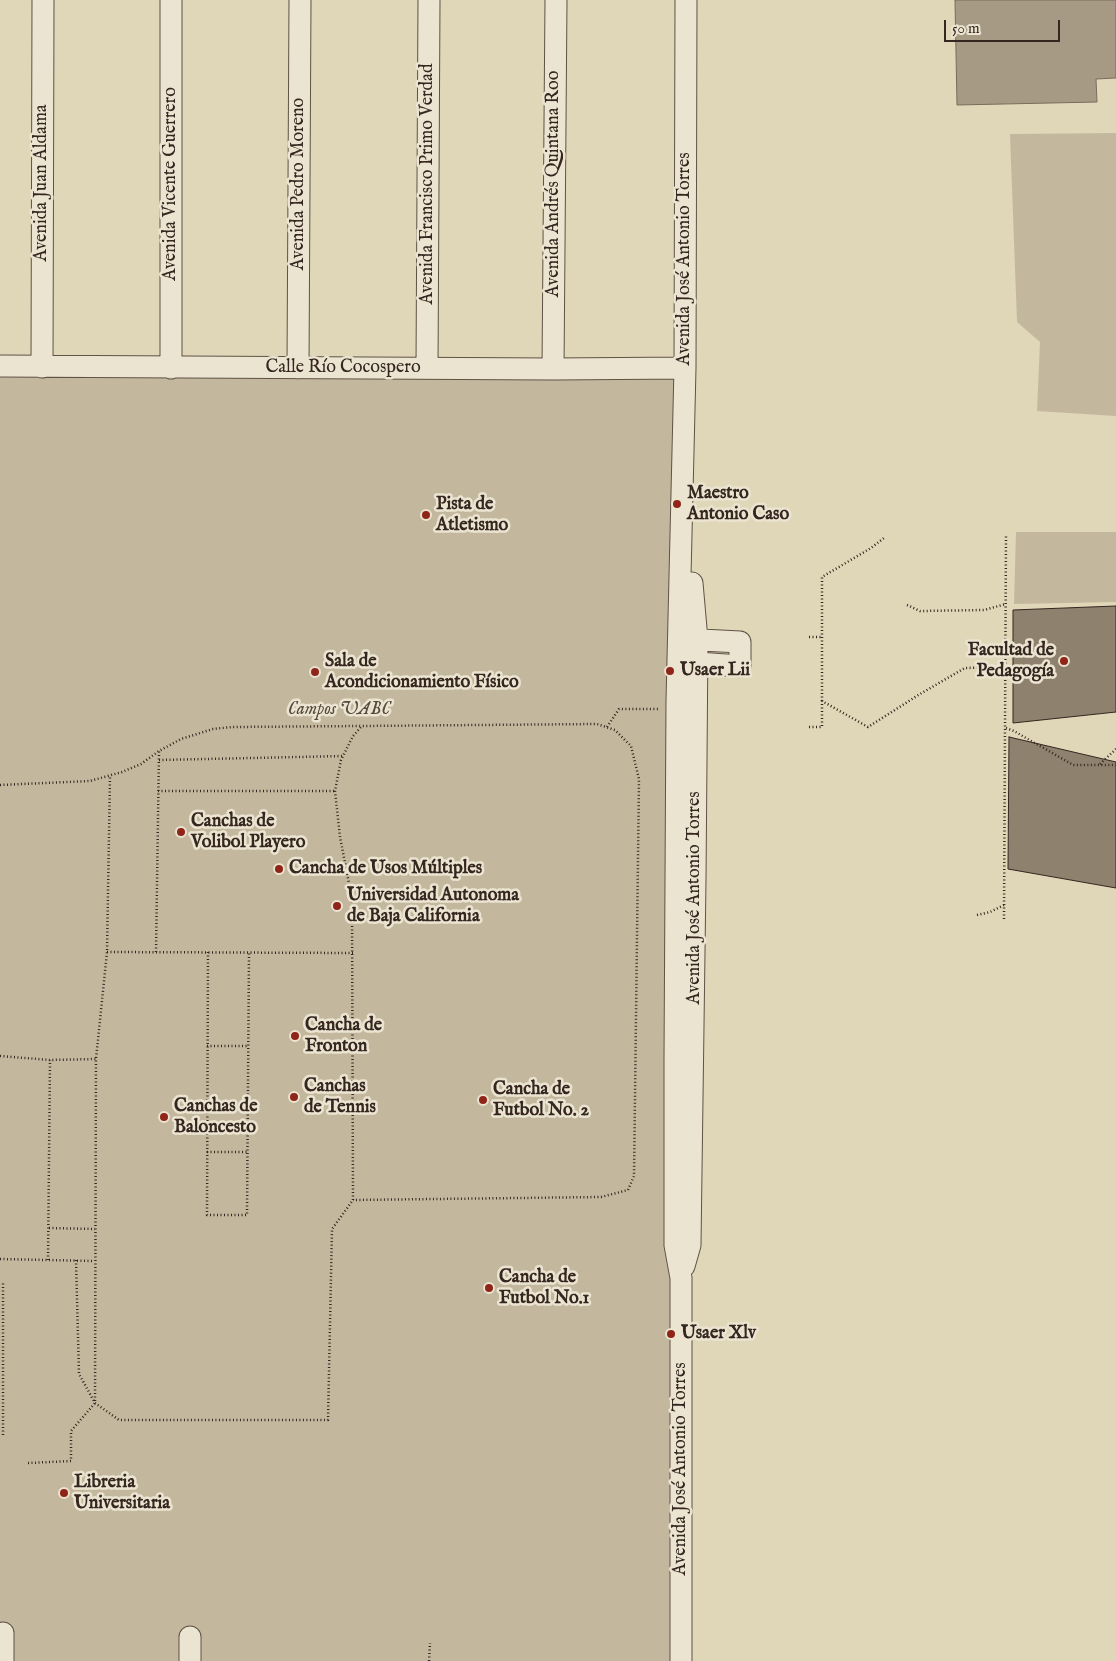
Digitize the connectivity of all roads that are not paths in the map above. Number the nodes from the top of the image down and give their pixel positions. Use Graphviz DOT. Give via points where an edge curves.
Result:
graph roads {
  1 [pos="43,0"];
  2 [pos="172,0"];
  3 [pos="300,0"];
  4 [pos="429,0"];
  5 [pos="556,0"];
  6 [pos="686,0"];
  7 [pos="0,366"];
  8 [pos="42,367"];
  9 [pos="171,368"];
  10 [pos="298,368"];
  11 [pos="427,368"];
  12 [pos="685,368"];
  13 [pos="553,369"];
  14 [pos="688,639"];
  15 [pos="687,663"];
  16 [pos="3,1633"];
  17 [pos="190,1638"];
  18 [pos="3,1661"];
  19 [pos="190,1661"];
  20 [pos="681,1661"];
  1 -- 8 [label="street, Avenida Juan Aldama"];
  2 -- 9 [label="street, Avenida Vicente Guerrero"];
  3 -- 10 [label="street, Avenida Pedro Moreno"];
  4 -- 11 [label="street, Avenida Francisco Primo Verdad"];
  5 -- 13 [label="street, Avenida Andrés Quintana Roo"];
  6 -- 12 [label="street, Avenida José Antonio Torres"];
  7 -- 8 [label="street, Calle Río Cocospero"];
  8 -- 9 [label="street, Calle Río Cocospero"];
  9 -- 10 [label="street, Calle Río Cocospero"];
  10 -- 11 [label="street, Calle Río Cocospero"];
  11 -- 13 [label="street, Calle Río Cocospero"];
  12 -- 13 [label="street, Calle Río Cocospero"];
  12 -- 14 [label="street, Avenida José Antonio Torres" via="681,518"];
  14 -- 15 [label="street, Avenida José Antonio Torres"];
  14 -- 15 [label="street" via="740,642 740,666"];
  15 -- 20 [label="street, Avenida José Antonio Torres" via="684,1059 675,1245 681,1278"];
  16 -- 18 [label="street"];
  17 -- 19 [label="street"];
}
